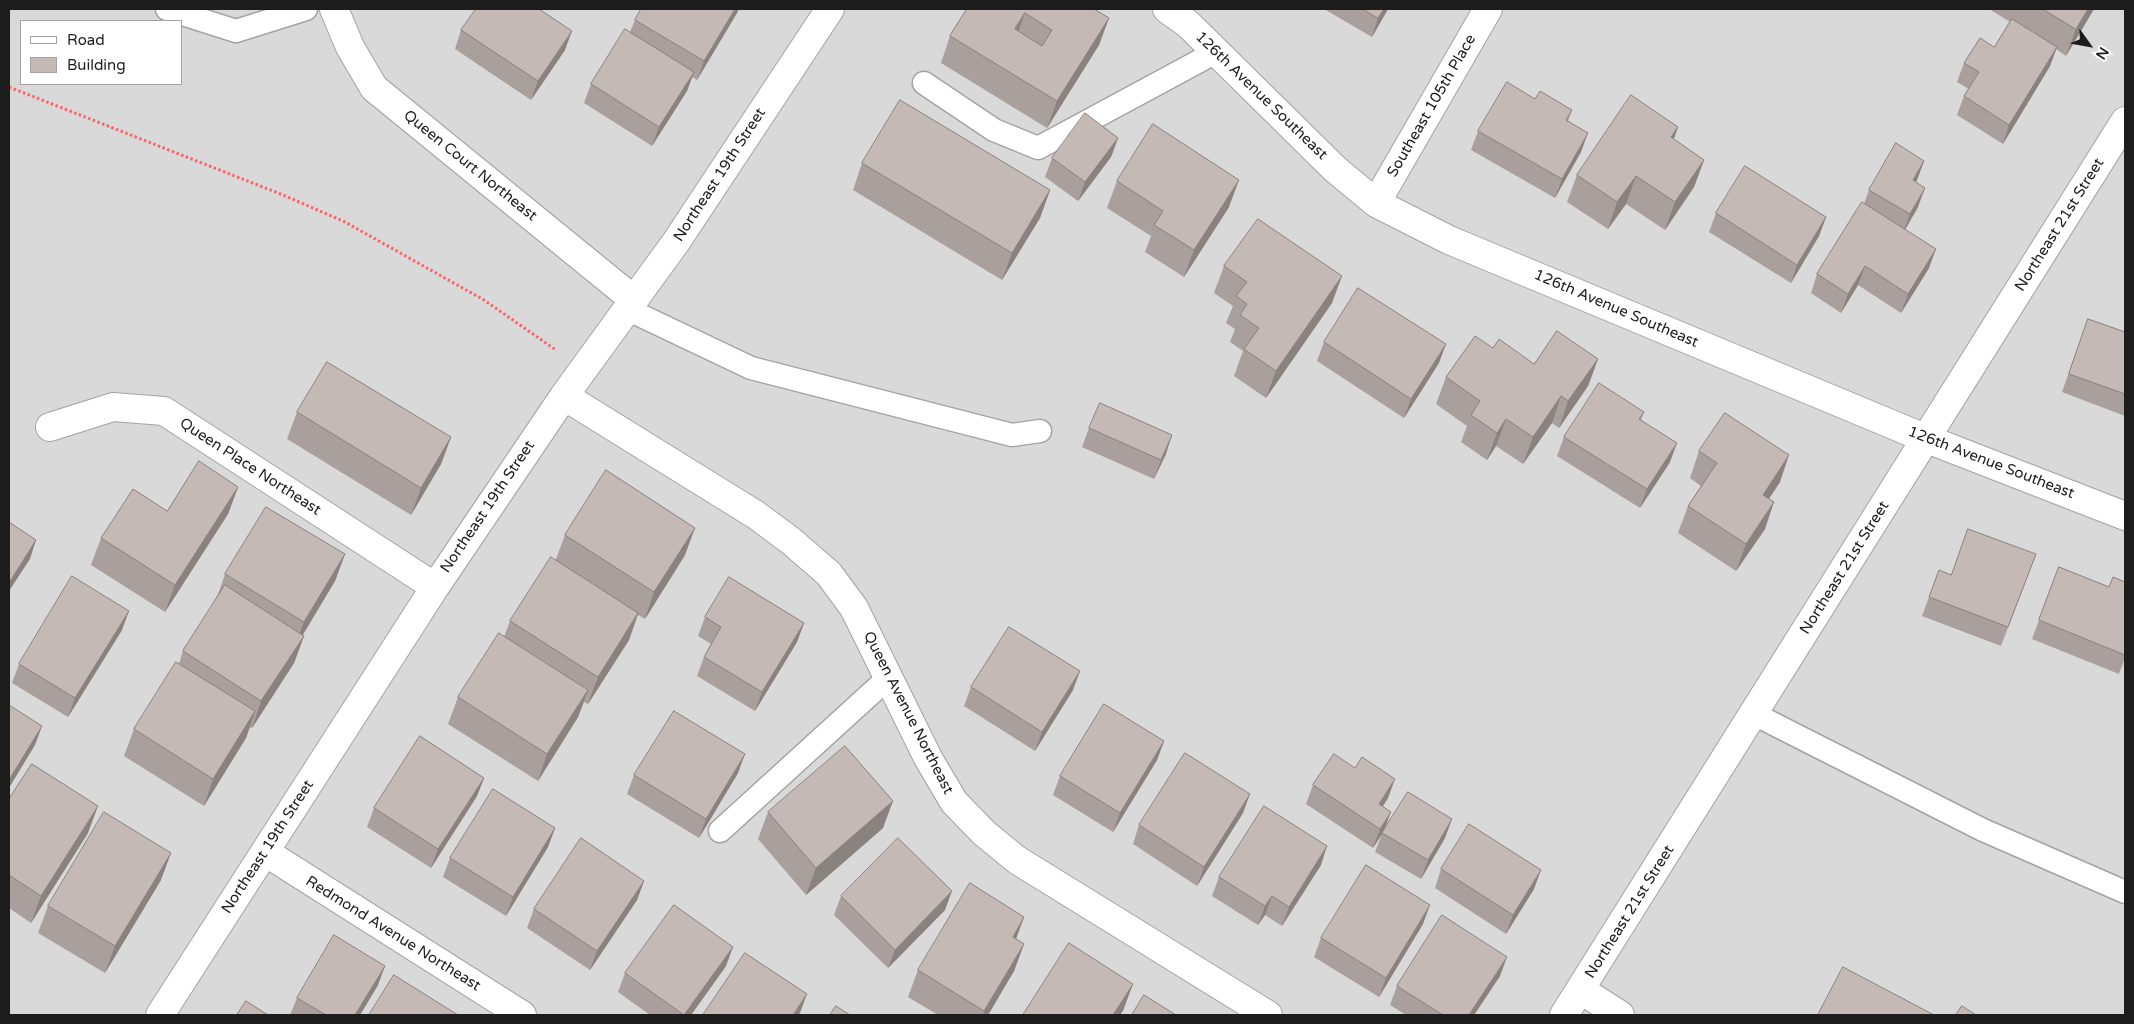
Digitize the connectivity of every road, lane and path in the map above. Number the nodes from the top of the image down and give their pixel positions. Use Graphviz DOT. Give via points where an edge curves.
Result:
graph roads {
  1 [pos="167,9"];
  2 [pos="306,9"];
  3 [pos="334,9"];
  4 [pos="830,9"];
  5 [pos="1167,9"];
  6 [pos="1488,9"];
  7 [pos="1216,52"];
  8 [pos="924,83"];
  9 [pos="9,87"];
  10 [pos="2125,121"];
  11 [pos="1376,202"];
  12 [pos="631,304"];
  13 [pos="583,370"];
  14 [pos="564,396"];
  15 [pos="50,427"];
  16 [pos="1040,431"];
  17 [pos="1927,439"];
  18 [pos="2125,516"];
  19 [pos="435,587"];
  20 [pos="888,678"];
  21 [pos="1754,714"];
  22 [pos="720,832"];
  23 [pos="265,852"];
  24 [pos="2125,892"];
  25 [pos="1581,990"];
  26 [pos="160,1015"];
  27 [pos="522,1015"];
  28 [pos="1268,1015"];
  29 [pos="1564,1015"];
  30 [pos="1620,1015"];
  1 -- 2 [label="lane" via="236,31"];
  3 -- 12 [label="street, Queen Court Northeast" via="350,47 374,88"];
  4 -- 12 [label="street, Northeast 19th Street" via="676,242"];
  5 -- 7 [label="street, 126th Avenue Southeast" via="1188,24"];
  6 -- 11 [label="street, Southeast 105th Place"];
  7 -- 8 [label="lane" via="1038,148 994,130"];
  7 -- 11 [label="street, 126th Avenue Southeast" via="1335,169"];
  9 -- 13 [label="path" via="345,222 484,300"];
  10 -- 17 [label="street, Northeast 21st Street"];
  11 -- 17 [label="street, 126th Avenue Southeast" via="1449,240"];
  12 -- 13 [label="street, Northeast 19th Street"];
  12 -- 16 [label="lane" via="751,368 1012,435"];
  13 -- 14 [label="street, Northeast 19th Street"];
  14 -- 19 [label="street, Northeast 19th Street"];
  14 -- 20 [label="street, Queen Avenue Northeast" via="756,515 829,574 854,608"];
  15 -- 19 [label="street, Queen Place Northeast" via="113,408 164,411"];
  17 -- 18 [label="street, 126th Avenue Southeast"];
  17 -- 21 [label="street, Northeast 21st Street"];
  19 -- 23 [label="street, Northeast 19th Street"];
  20 -- 22 [label="lane"];
  20 -- 28 [label="street, Queen Avenue Northeast" via="954,802 984,833 1017,860"];
  21 -- 24 [label="lane" via="1983,830"];
  21 -- 25 [label="street, Northeast 21st Street"];
  23 -- 26 [label="street, Northeast 19th Street"];
  23 -- 27 [label="street, Redmond Avenue Northeast"];
  25 -- 29 [label="street, Northeast 21st Street"];
  25 -- 30 [label="street"];
}
